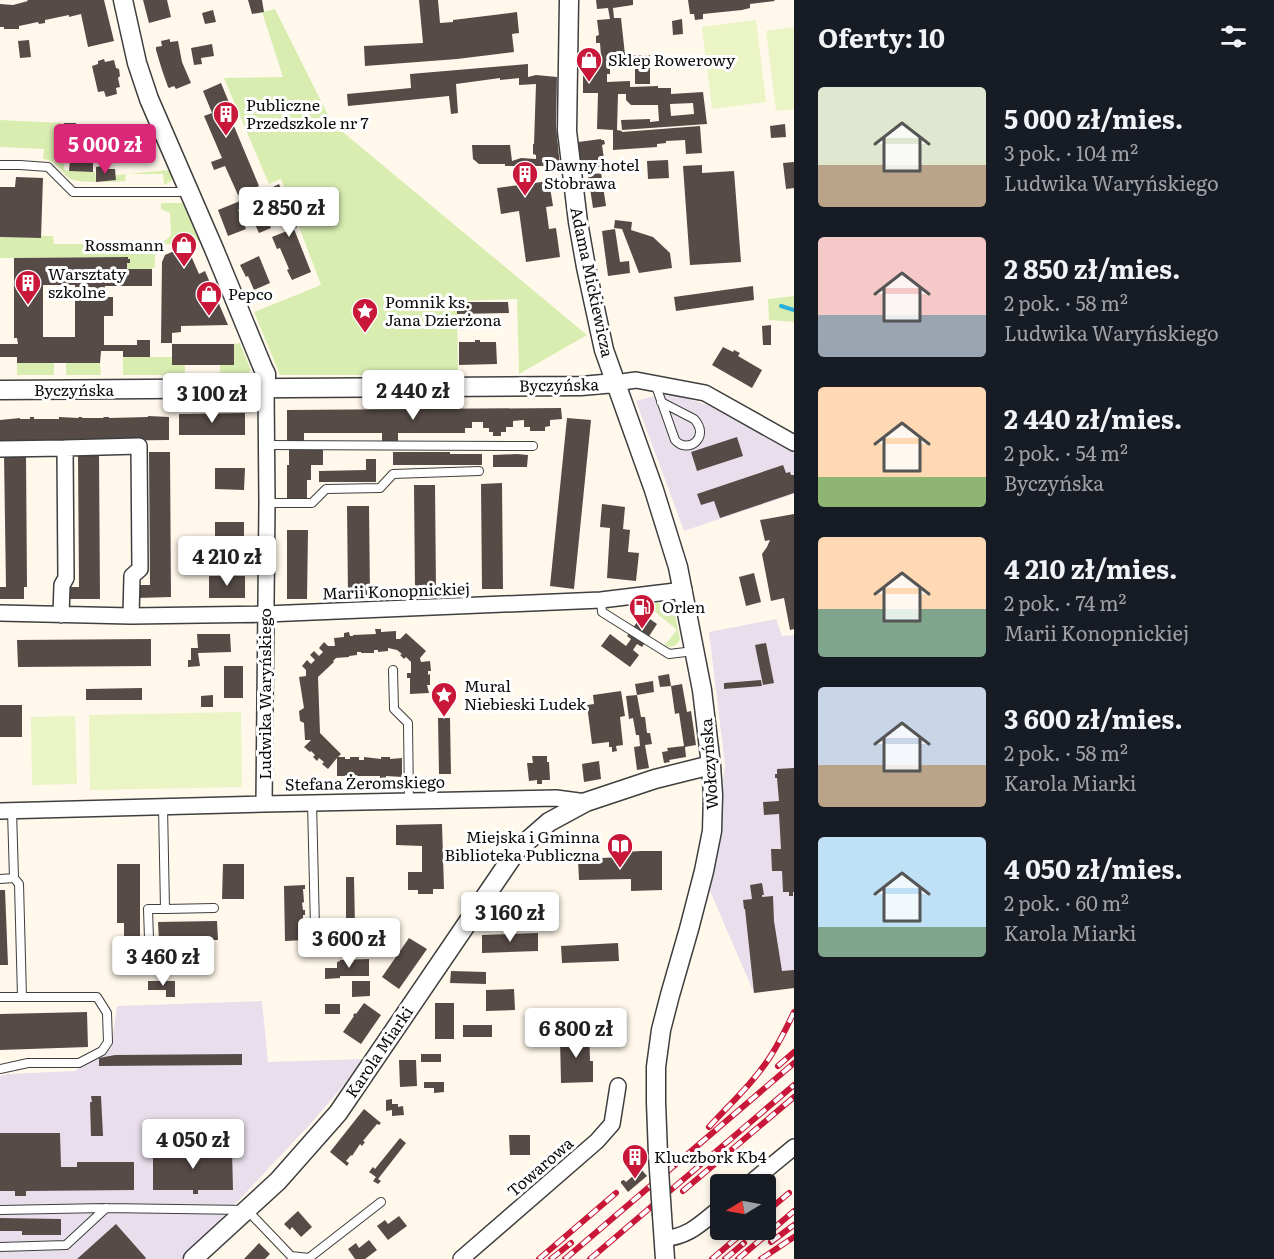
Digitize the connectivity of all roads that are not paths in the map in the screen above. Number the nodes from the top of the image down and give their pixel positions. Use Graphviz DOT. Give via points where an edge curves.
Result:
graph roads {
  1 [pos="123,0"];
  2 [pos="569,0"];
  3 [pos="0,165"];
  4 [pos="188,190"];
  5 [pos="615,383"];
  6 [pos="658,384"];
  7 [pos="266,389"];
  8 [pos="0,390"];
  9 [pos="661,402"];
  10 [pos="794,443"];
  11 [pos="266,445"];
  12 [pos="533,446"];
  13 [pos="0,448"];
  14 [pos="66,448"];
  15 [pos="479,471"];
  16 [pos="267,503"];
  17 [pos="684,590"];
  18 [pos="601,600"];
  19 [pos="0,613"];
  20 [pos="266,614"];
  21 [pos="62,615"];
  22 [pos="131,616"];
  23 [pos="695,651"];
  24 [pos="393,670"];
  25 [pos="711,765"];
  26 [pos="409,801"];
  27 [pos="312,802"];
  28 [pos="586,802"];
  29 [pos="264,804"];
  30 [pos="163,806"];
  31 [pos="6,811"];
  32 [pos="14,878"];
  33 [pos="0,879"];
  34 [pos="214,908"];
  35 [pos="165,909"];
  36 [pos="315,928"];
  37 [pos="150,968"];
  38 [pos="0,997"];
  39 [pos="22,997"];
  40 [pos="0,1069"];
  41 [pos="618,1086"];
  42 [pos="794,1147"];
  43 [pos="761,1174"];
  44 [pos="381,1202"];
  45 [pos="106,1208"];
  46 [pos="0,1210"];
  47 [pos="247,1210"];
  48 [pos="710,1216"];
  49 [pos="663,1239"];
  50 [pos="0,1247"];
  51 [pos="200,1257"];
  52 [pos="461,1259"];
  53 [pos="665,1259"];
  1 -- 4 [label="street, Ludwika Waryńskiego" via="141,78"];
  2 -- 5 [label="street, Adama Mickiewicza" via="567,131 572,176 599,332"];
  3 -- 4 [label="lane" via="48,168 73,192"];
  4 -- 7 [label="street, Ludwika Waryńskiego" via="266,374"];
  5 -- 6 [label="street" via="636,380"];
  5 -- 7 [label="street, Byczyńska"];
  5 -- 17 [label="street, Wołczyńska" via="672,543"];
  6 -- 9 [label="lane"];
  6 -- 10 [label="street" via="705,393"];
  7 -- 8 [label="street, Byczyńska"];
  7 -- 11 [label="street, Ludwika Waryńskiego"];
  9 -- 9 [label="lane" via="675,440 682,445 696,442 701,432 697,422"];
  11 -- 12 [label="lane"];
  11 -- 16 [label="street, Ludwika Waryńskiego"];
  13 -- 14 [label="street"];
  14 -- 21 [label="street" via="66,578 62,585"];
  14 -- 22 [label="street" via="139,446 140,568 132,576"];
  15 -- 16 [label="lane" via="393,474 380,488 326,489 312,503"];
  16 -- 20 [label="street, Ludwika Waryńskiego"];
  17 -- 18 [label="street, Marii Konopnickiej"];
  17 -- 23 [label="street, Wołczyńska"];
  18 -- 20 [label="street, Marii Konopnickiej"];
  18 -- 23 [label="lane" via="602,612 669,654"];
  19 -- 21 [label="street, Marii Konopnickiej"];
  20 -- 22 [label="street, Marii Konopnickiej"];
  20 -- 29 [label="street, Ludwika Waryńskiego"];
  21 -- 22 [label="street, Marii Konopnickiej"];
  23 -- 25 [label="street, Wołczyńska"];
  24 -- 26 [label="lane" via="394,709 408,723"];
  25 -- 28 [label="street, Karola Miarki"];
  25 -- 49 [label="street, Wołczyńska, bridge" via="712,831 661,1030 656,1067"];
  26 -- 27 [label="street, Stefana Żeromskiego"];
  26 -- 28 [label="street, Stefana Żeromskiego" via="556,798"];
  27 -- 29 [label="street, Stefana Żeromskiego"];
  27 -- 36 [label="lane"];
  28 -- 47 [label="street, Karola Miarki" via="549,822 516,850 338,1113"];
  29 -- 30 [label="street, Stefana Żeromskiego"];
  30 -- 31 [label="street, Stefana Żeromskiego"];
  30 -- 35 [label="lane"];
  31 -- 32 [label="lane"];
  32 -- 33 [label="lane"];
  32 -- 39 [label="lane" via="19,884"];
  34 -- 35 [label="lane"];
  35 -- 37 [label="lane" via="148,909"];
  38 -- 39 [label="lane"];
  39 -- 40 [label="lane" via="97,997 107,1012 108,1042 102,1051 79,1063 28,1063"];
  41 -- 52 [label="street, Towarowa" via="612,1124 597,1141"];
  42 -- 43 [label="street"];
  44 -- 47 [label="lane" via="309,1258 291,1256"];
  45 -- 46 [label="lane"];
  45 -- 47 [label="lane"];
  45 -- 50 [label="lane" via="66,1245"];
  47 -- 51 [label="street, Karola Miarki"];
  48 -- 49 [label="street" via="688,1233"];
  49 -- 53 [label="street, Wołczyńska"];
}
